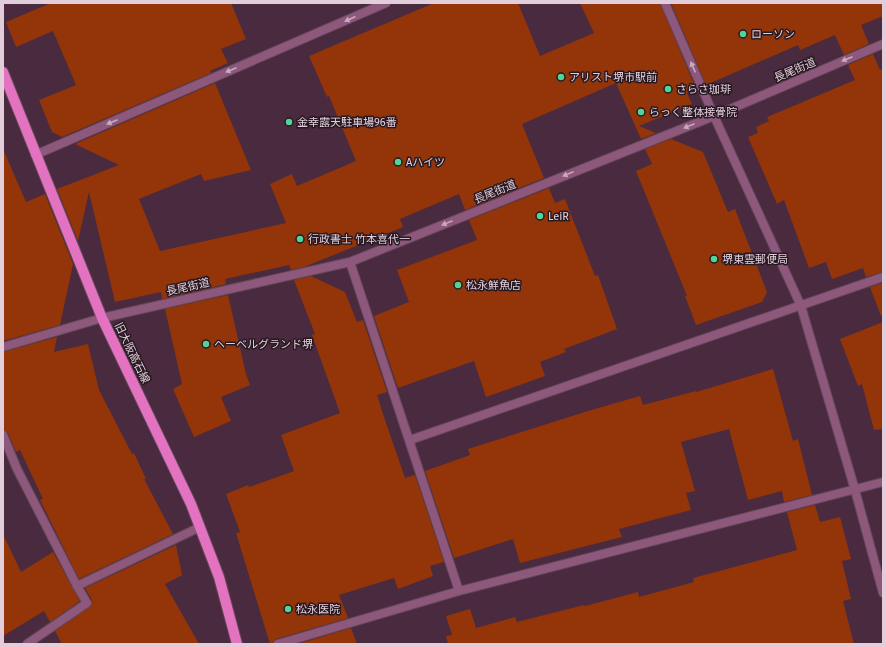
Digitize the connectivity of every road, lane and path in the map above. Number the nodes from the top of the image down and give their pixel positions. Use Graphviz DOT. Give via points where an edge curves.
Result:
graph roads {
  1 [pos="386,3"];
  2 [pos="665,3"];
  3 [pos="883,44"];
  4 [pos="3,72"];
  5 [pos="714,116"];
  6 [pos="35,155"];
  7 [pos="350,262"];
  8 [pos="883,277"];
  9 [pos="802,306"];
  10 [pos="102,318"];
  11 [pos="3,346"];
  12 [pos="3,435"];
  13 [pos="410,440"];
  14 [pos="883,482"];
  15 [pos="855,490"];
  16 [pos="200,527"];
  17 [pos="77,586"];
  18 [pos="460,591"];
  19 [pos="883,593"];
  20 [pos="27,644"];
  21 [pos="237,644"];
  22 [pos="278,644"];
  1 -- 6 [label="street, one-way"];
  5 -- 2 [label="street, one-way"];
  3 -- 5 [label="street, 長尾街道, one-way"];
  4 -- 6 [label="main road, 旧大阪高石線"];
  5 -- 7 [label="street, 長尾街道, one-way"];
  5 -- 9 [label="street"];
  6 -- 10 [label="main road, 旧大阪高石線"];
  7 -- 10 [label="street, 長尾街道"];
  7 -- 13 [label="street"];
  8 -- 9 [label="street"];
  9 -- 13 [label="street"];
  9 -- 15 [label="street"];
  10 -- 11 [label="street, 長尾街道"];
  10 -- 16 [label="main road, 旧大阪高石線"];
  12 -- 17 [label="street" via="17,469"];
  13 -- 18 [label="street"];
  14 -- 15 [label="street"];
  15 -- 18 [label="street"];
  15 -- 19 [label="street"];
  16 -- 17 [label="street"];
  16 -- 21 [label="main road, 旧大阪高石線" via="219,577"];
  17 -- 20 [label="street" via="87,603"];
  18 -- 22 [label="street"];
}
